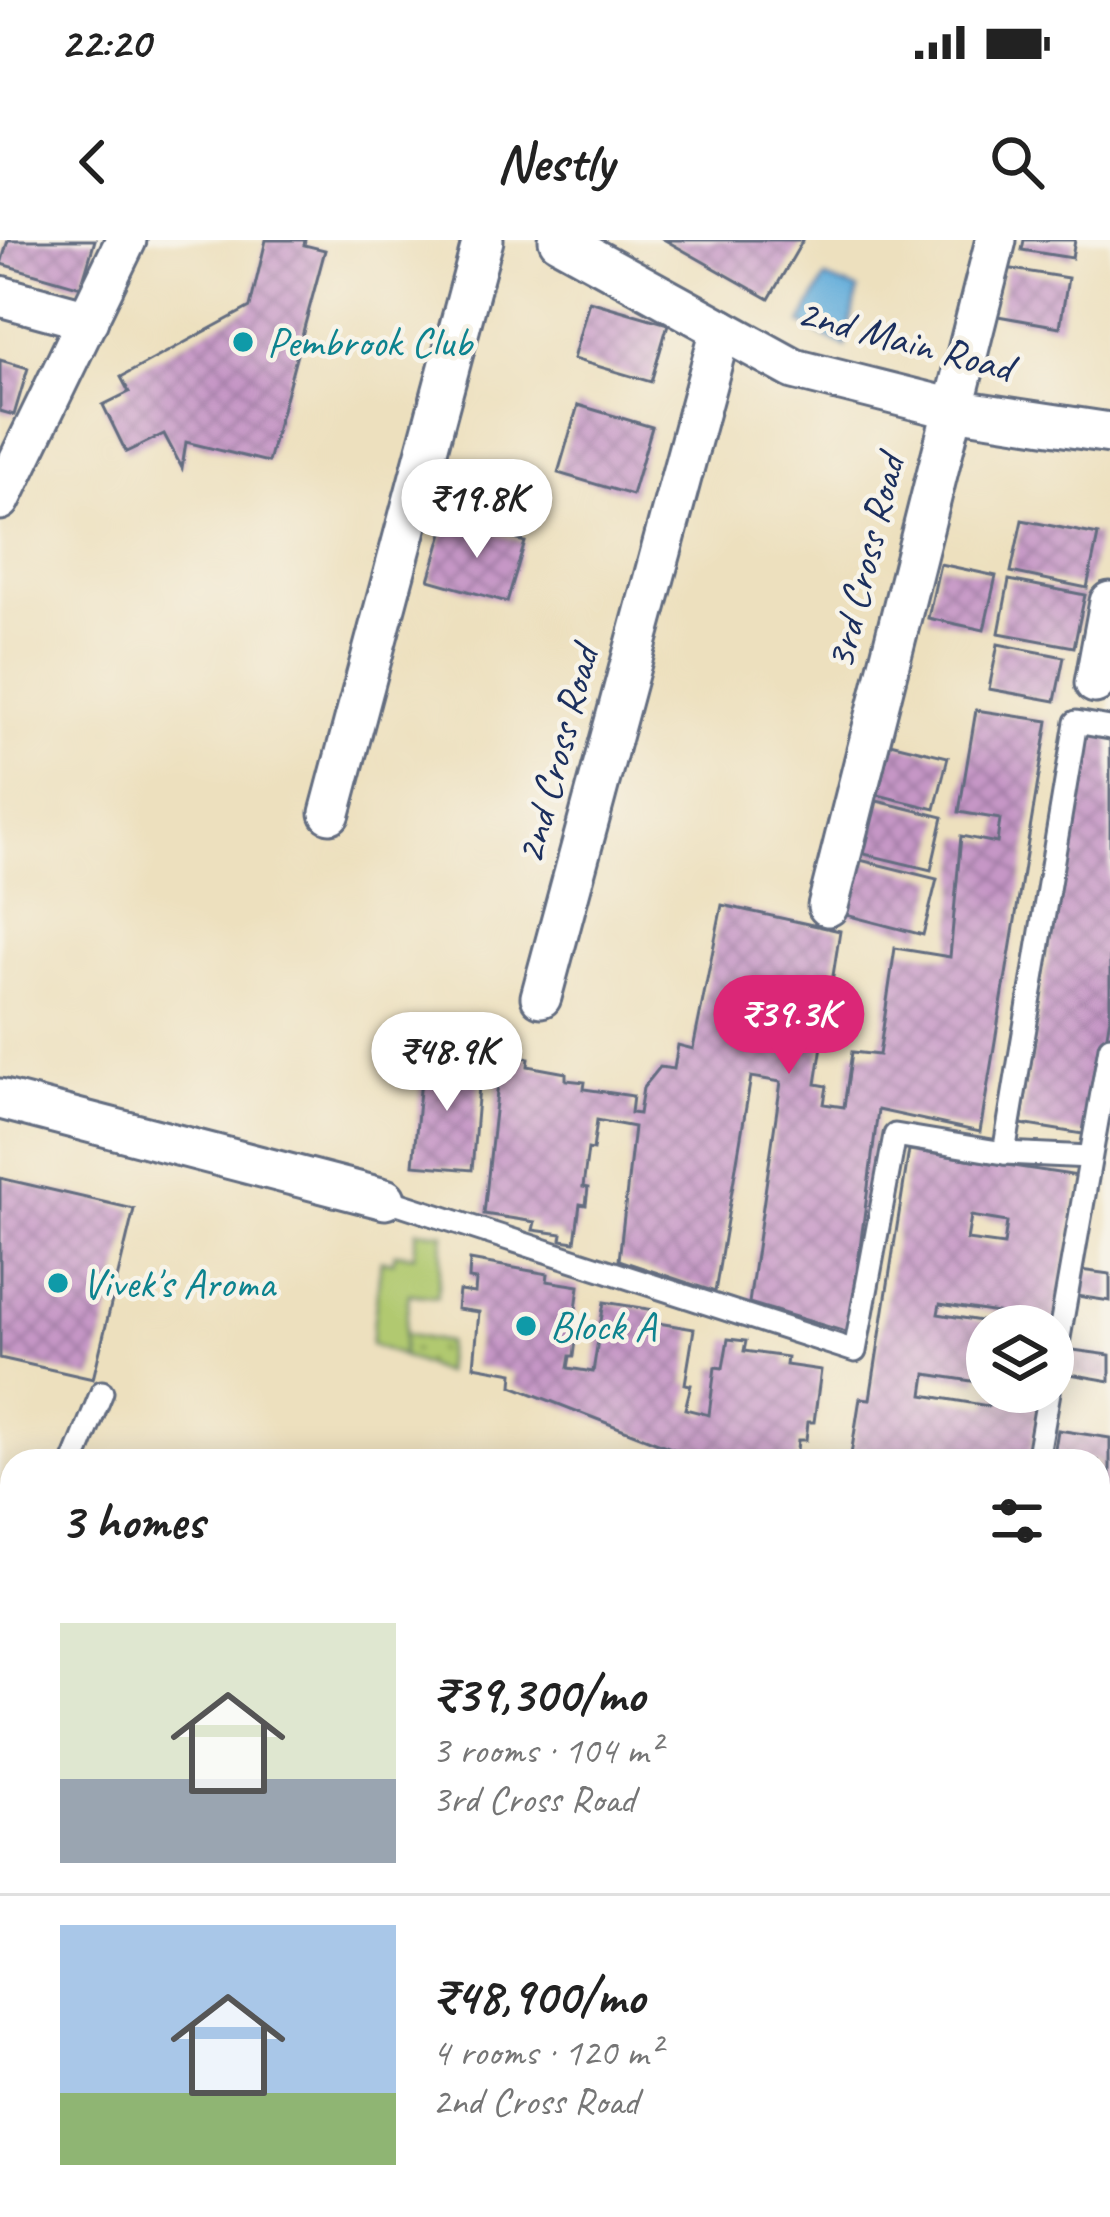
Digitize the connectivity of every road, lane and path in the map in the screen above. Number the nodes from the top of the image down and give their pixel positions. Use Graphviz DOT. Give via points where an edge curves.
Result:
graph roads {
  1 [pos="126,240"];
  2 [pos="483,240"];
  3 [pos="559,240"];
  4 [pos="995,240"];
  5 [pos="0,296"];
  6 [pos="88,320"];
  7 [pos="721,329"];
  8 [pos="953,409"];
  9 [pos="1110,434"];
  10 [pos="0,500"];
  11 [pos="1110,602"];
  12 [pos="1096,683"];
  13 [pos="1110,728"];
  14 [pos="330,813"];
  15 [pos="828,907"];
  16 [pos="541,997"];
  17 [pos="1110,1047"];
  18 [pos="0,1099"];
  19 [pos="1004,1154"];
  20 [pos="1090,1157"];
  21 [pos="385,1199"];
  22 [pos="1065,1305"];
  23 [pos="102,1392"];
  24 [pos="1045,1413"];
  25 [pos="79,1449"];
  26 [pos="1039,1449"];
  1 -- 6 [label="street"];
  2 -- 14 [label="street"];
  3 -- 7 [label="street, 2nd Main Road"];
  4 -- 8 [label="street, 3rd Cross Road"];
  5 -- 6 [label="street"];
  6 -- 10 [label="street"];
  7 -- 8 [label="street, 2nd Main Road" via="794,369"];
  7 -- 16 [label="street, 2nd Cross Road"];
  8 -- 9 [label="street, 2nd Main Road"];
  8 -- 15 [label="street, 3rd Cross Road"];
  11 -- 12 [label="street"];
  13 -- 19 [label="lane" via="1076,722"];
  17 -- 20 [label="lane"];
  18 -- 21 [label="street"];
  19 -- 20 [label="lane"];
  19 -- 21 [label="lane" via="896,1135 855,1351"];
  20 -- 22 [label="lane"];
  23 -- 25 [label="lane"];
  24 -- 26 [label="lane"];
}
